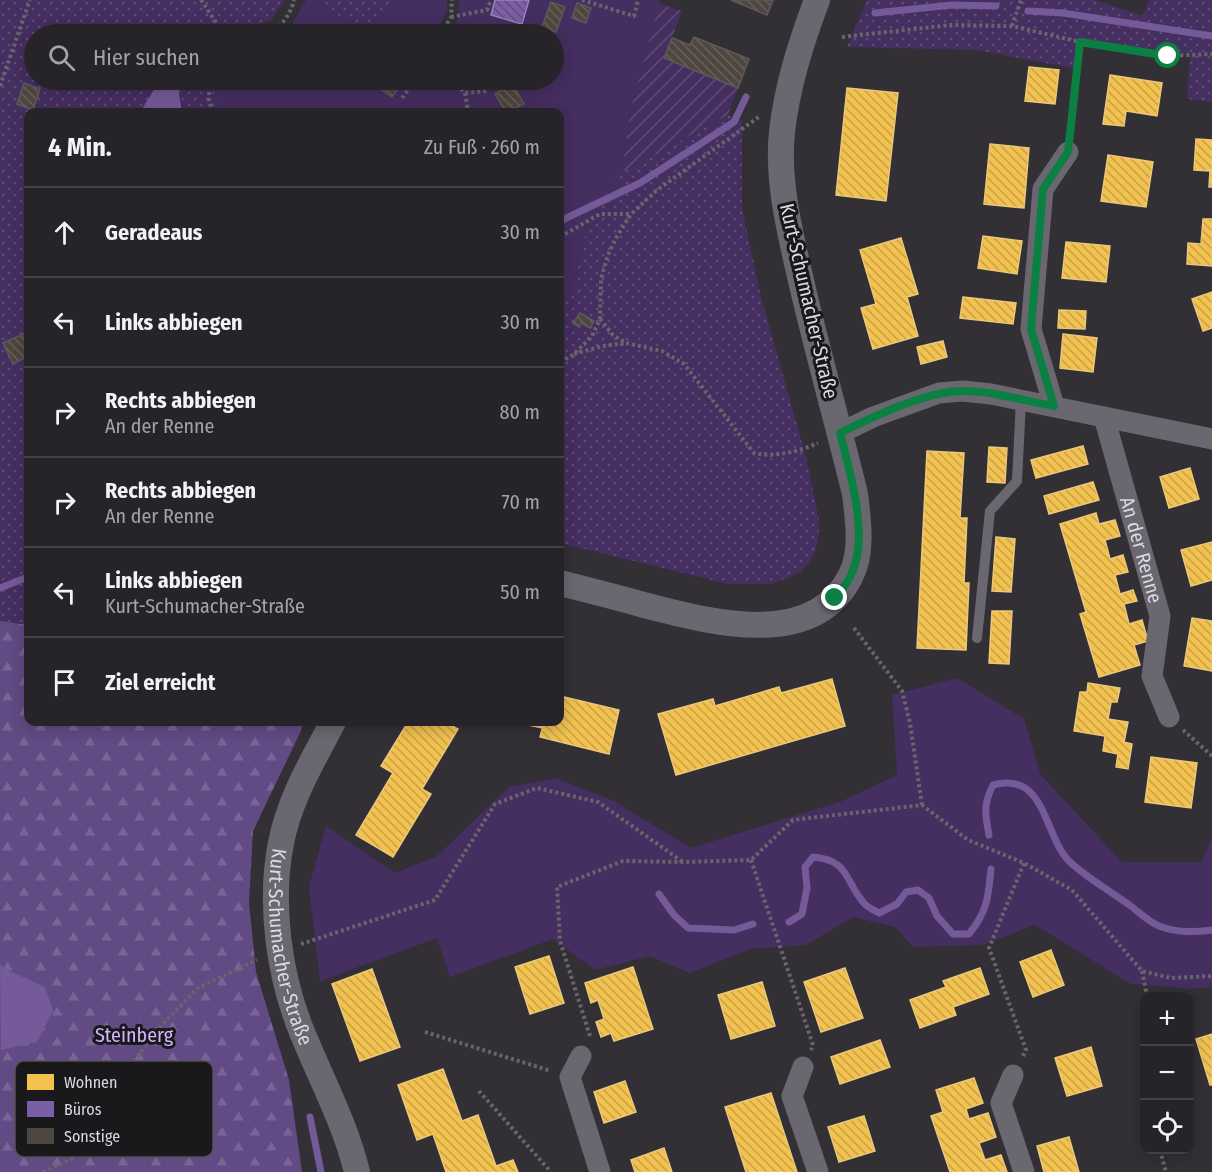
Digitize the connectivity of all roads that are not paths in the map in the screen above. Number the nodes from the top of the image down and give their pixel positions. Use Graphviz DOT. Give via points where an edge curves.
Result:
graph roads {
  1 [pos="817,0"];
  2 [pos="1068,152"];
  3 [pos="1022,400"];
  4 [pos="1054,406"];
  5 [pos="1104,417"];
  6 [pos="840,433"];
  7 [pos="1212,439"];
  8 [pos="564,584"];
  9 [pos="977,638"];
  10 [pos="1169,717"];
  11 [pos="331,726"];
  12 [pos="581,1056"];
  13 [pos="804,1067"];
  14 [pos="1013,1075"];
  15 [pos="357,1172"];
  16 [pos="600,1172"];
  17 [pos="818,1172"];
  18 [pos="1024,1172"];
  1 -- 6 [label="street, Kurt-Schumacher-Straße" via="787,97 782,167 792,239"];
  2 -- 4 [label="street" via="1043,189 1031,329"];
  3 -- 4 [label="street"];
  3 -- 6 [label="street" via="963,391 939,393"];
  3 -- 9 [label="lane" via="1017,481 990,511"];
  4 -- 5 [label="street"];
  5 -- 7 [label="street"];
  5 -- 10 [label="street, An der Renne" via="1160,616 1152,676"];
  6 -- 8 [label="street, Kurt-Schumacher-Straße" via="855,494 859,525 856,556 852,574 835,598 804,619 771,625 706,621"];
  11 -- 15 [label="street, Kurt-Schumacher-Straße" via="297,792 281,843 269,956 350,1145"];
  12 -- 16 [label="street" via="570,1077"];
  13 -- 17 [label="street" via="792,1096"];
  14 -- 18 [label="street" via="1000,1103"];
}
